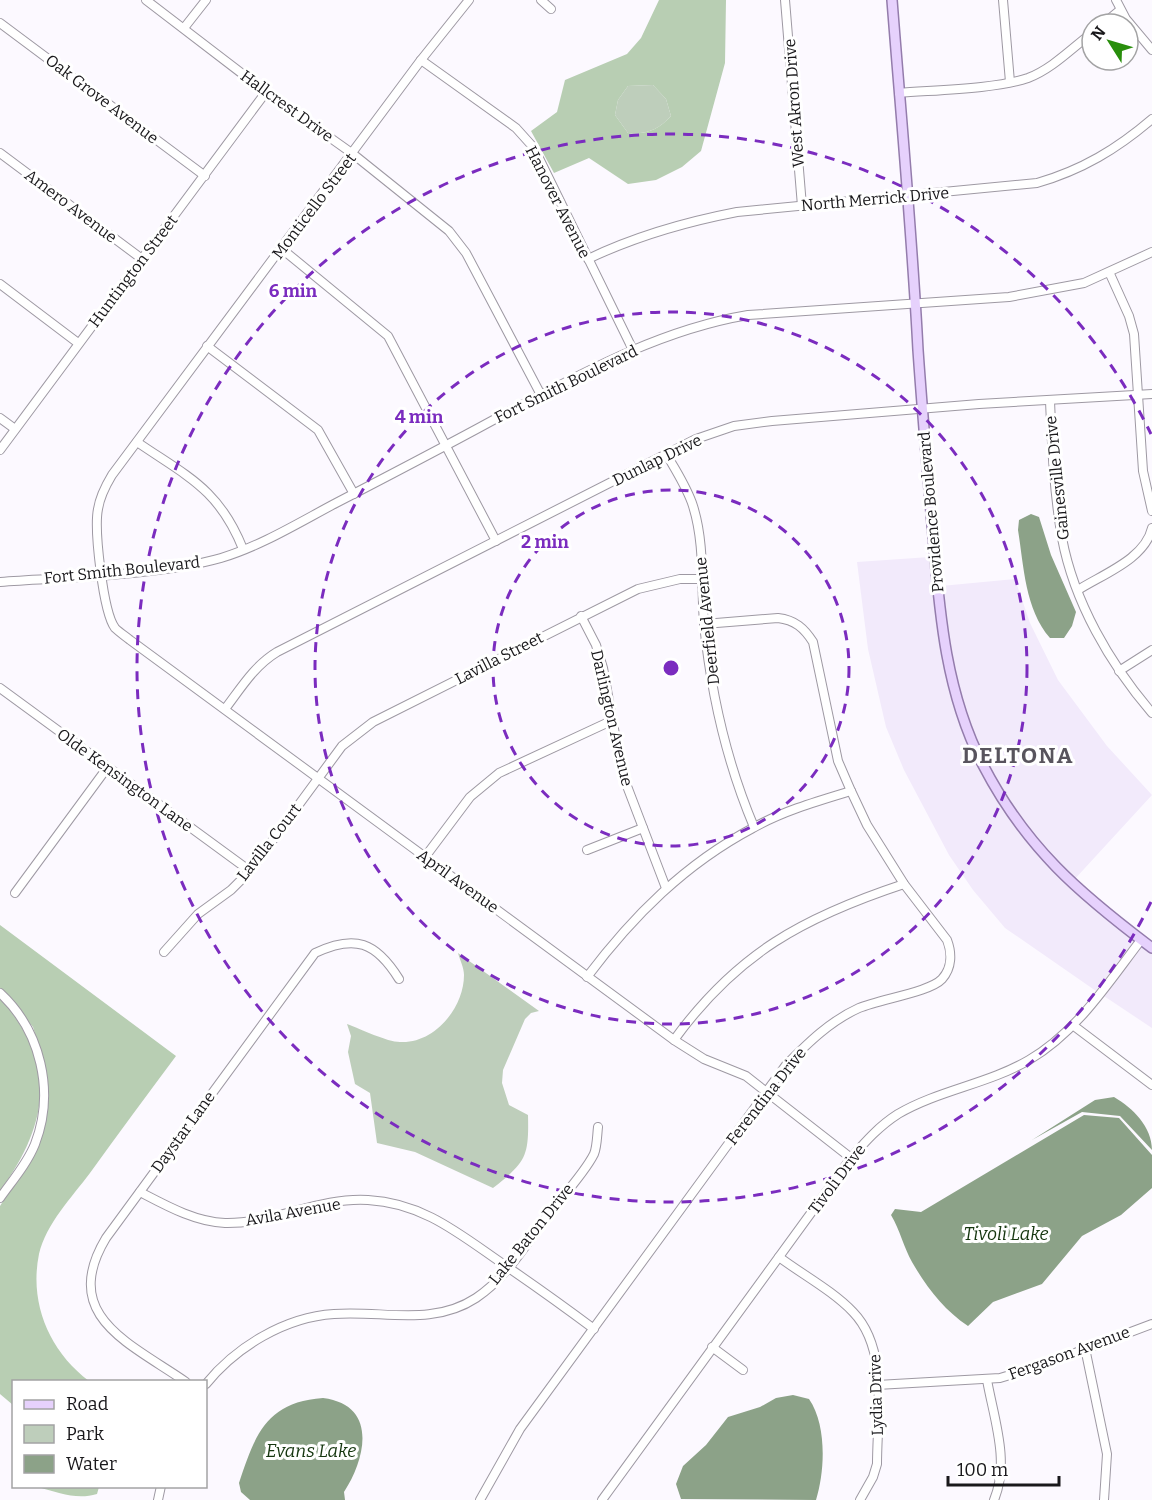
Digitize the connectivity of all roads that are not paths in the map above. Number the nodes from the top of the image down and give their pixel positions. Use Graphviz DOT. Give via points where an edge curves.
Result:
graph roads {
  1 [pos="146,0"];
  2 [pos="206,0"];
  3 [pos="469,0"];
  4 [pos="541,0"];
  5 [pos="786,0"];
  6 [pos="892,0"];
  7 [pos="1003,0"];
  8 [pos="1116,0"];
  9 [pos="551,9"];
  10 [pos="1120,10"];
  11 [pos="1118,12"];
  12 [pos="0,23"];
  13 [pos="184,28"];
  14 [pos="1080,42"];
  15 [pos="1152,50"];
  16 [pos="421,60"];
  17 [pos="1010,82"];
  18 [pos="266,92"];
  19 [pos="900,93"];
  20 [pos="1152,119"];
  21 [pos="0,153"];
  22 [pos="353,154"];
  23 [pos="205,176"];
  24 [pos="906,197"];
  25 [pos="802,206"];
  26 [pos="282,249"];
  27 [pos="1152,252"];
  28 [pos="142,259"];
  29 [pos="588,259"];
  30 [pos="1110,274"];
  31 [pos="0,284"];
  32 [pos="915,303"];
  33 [pos="78,343"];
  34 [pos="207,346"];
  35 [pos="633,350"];
  36 [pos="1152,394"];
  37 [pos="541,395"];
  38 [pos="1137,395"];
  39 [pos="1050,401"];
  40 [pos="921,409"];
  41 [pos="0,418"];
  42 [pos="15,429"];
  43 [pos="136,442"];
  44 [pos="448,445"];
  45 [pos="0,450"];
  46 [pos="666,453"];
  47 [pos="354,494"];
  48 [pos="1152,511"];
  49 [pos="1152,528"];
  50 [pos="496,541"];
  51 [pos="243,549"];
  52 [pos="102,574"];
  53 [pos="703,579"];
  54 [pos="0,582"];
  55 [pos="1078,590"];
  56 [pos="582,616"];
  57 [pos="704,624"];
  58 [pos="1152,650"];
  59 [pos="1119,671"];
  60 [pos="0,688"];
  61 [pos="225,709"];
  62 [pos="1152,712"];
  63 [pos="611,721"];
  64 [pos="108,768"];
  65 [pos="319,778"];
  66 [pos="851,791"];
  67 [pos="754,827"];
  68 [pos="643,828"];
  69 [pos="587,850"];
  70 [pos="425,857"];
  71 [pos="250,871"];
  72 [pos="904,884"];
  73 [pos="666,888"];
  74 [pos="15,893"];
  75 [pos="1141,940"];
  76 [pos="1152,948"];
  77 [pos="164,952"];
  78 [pos="587,977"];
  79 [pos="399,979"];
  80 [pos="0,993"];
  81 [pos="1074,1026"];
  82 [pos="674,1040"];
  83 [pos="1152,1084"];
  84 [pos="766,1092"];
  85 [pos="598,1127"];
  86 [pos="851,1158"];
  87 [pos="140,1192"];
  88 [pos="0,1198"];
  89 [pos="779,1257"];
  90 [pos="508,1268"];
  91 [pos="1152,1324"];
  92 [pos="594,1329"];
  93 [pos="712,1347"];
  94 [pos="1085,1348"];
  95 [pos="744,1370"];
  96 [pos="183,1380"];
  97 [pos="987,1380"];
  98 [pos="207,1383"];
  99 [pos="877,1385"];
  100 [pos="480,1500"];
  101 [pos="602,1500"];
  102 [pos="860,1500"];
  103 [pos="994,1500"];
  104 [pos="1104,1500"];
  1 -- 13 [label="street, Hallcrest Drive"];
  2 -- 13 [label="street"];
  3 -- 16 [label="street, Monticello Street"];
  4 -- 9 [label="street"];
  5 -- 25 [label="street, West Akron Drive"];
  6 -- 19 [label="main road, Providence Boulevard"];
  7 -- 17 [label="street"];
  8 -- 10 [label="street"];
  10 -- 11 [label="street"];
  10 -- 15 [label="street"];
  12 -- 23 [label="street, Oak Grove Avenue"];
  13 -- 18 [label="street, Hallcrest Drive"];
  14 -- 17 [label="street" via="1029,78"];
  16 -- 22 [label="street, Monticello Street"];
  16 -- 29 [label="street, Hanover Avenue" via="516,128 534,148"];
  17 -- 19 [label="street"];
  18 -- 22 [label="street, Hallcrest Drive"];
  18 -- 23 [label="street, Huntington Street"];
  19 -- 24 [label="main road, Providence Boulevard"];
  20 -- 24 [label="street, North Merrick Drive" via="1128,140 1070,174 1037,183"];
  21 -- 28 [label="street, Amero Avenue"];
  22 -- 26 [label="street, Monticello Street"];
  22 -- 37 [label="street, Hallcrest Drive" via="449,231 466,253"];
  23 -- 28 [label="street, Huntington Street"];
  24 -- 25 [label="street, North Merrick Drive"];
  24 -- 32 [label="main road, Providence Boulevard"];
  25 -- 29 [label="street, North Merrick Drive" via="689,221"];
  26 -- 34 [label="street, Monticello Street"];
  26 -- 44 [label="street" via="388,336"];
  27 -- 30 [label="street, Fort Smith Boulevard"];
  28 -- 33 [label="street, Huntington Street"];
  29 -- 35 [label="street, Hanover Avenue"];
  30 -- 32 [label="street, Fort Smith Boulevard" via="1084,284 1009,297"];
  30 -- 38 [label="street" via="1134,334"];
  31 -- 33 [label="street"];
  32 -- 35 [label="street, Fort Smith Boulevard" via="725,319 676,332"];
  32 -- 40 [label="main road, Providence Boulevard"];
  33 -- 42 [label="street, Huntington Street"];
  34 -- 43 [label="street, Monticello Street"];
  34 -- 47 [label="street" via="318,430"];
  35 -- 37 [label="street, Fort Smith Boulevard"];
  36 -- 38 [label="street, Dunlap Drive"];
  37 -- 44 [label="street, Fort Smith Boulevard"];
  38 -- 39 [label="street, Dunlap Drive"];
  38 -- 48 [label="street" via="1143,471"];
  39 -- 40 [label="street, Dunlap Drive"];
  39 -- 55 [label="street, Gainesville Drive" via="1062,540"];
  40 -- 46 [label="street, Dunlap Drive" via="734,426"];
  40 -- 75 [label="main road, Providence Boulevard" via="942,637 963,721 982,764 1032,842 1067,881"];
  41 -- 42 [label="street"];
  42 -- 45 [label="street, Huntington Street"];
  43 -- 51 [label="street" via="217,501 233,523"];
  43 -- 52 [label="street, Monticello Street" via="108,482 98,509"];
  44 -- 47 [label="street, Fort Smith Boulevard"];
  44 -- 50 [label="street"];
  46 -- 50 [label="street, Dunlap Drive"];
  46 -- 53 [label="street, Deerfield Avenue" via="693,504"];
  47 -- 51 [label="street, Fort Smith Boulevard"];
  49 -- 55 [label="street" via="1150,538 1137,553"];
  50 -- 61 [label="street, Dunlap Drive" via="262,661"];
  51 -- 52 [label="street, Fort Smith Boulevard" via="190,564"];
  52 -- 54 [label="street, Fort Smith Boulevard"];
  52 -- 61 [label="street, April Avenue" via="104,595 115,627"];
  53 -- 56 [label="street, Lavilla Street" via="655,583"];
  53 -- 57 [label="street, Deerfield Avenue"];
  55 -- 59 [label="street, Gainesville Drive"];
  56 -- 63 [label="street, Darlington Avenue" via="603,668"];
  56 -- 65 [label="street, Lavilla Street" via="373,722 342,746"];
  57 -- 66 [label="street, Ferendina Drive" via="778,618 789,619 805,629 813,642 838,761"];
  57 -- 67 [label="street, Deerfield Avenue" via="723,733"];
  58 -- 59 [label="street"];
  59 -- 62 [label="street, Gainesville Drive"];
  60 -- 64 [label="street, Olde Kensington Lane"];
  61 -- 65 [label="street, April Avenue"];
  63 -- 68 [label="street, Darlington Avenue" via="622,772"];
  63 -- 70 [label="street" via="499,773 470,797"];
  64 -- 71 [label="street, Olde Kensington Lane"];
  64 -- 74 [label="street"];
  65 -- 70 [label="street, April Avenue"];
  65 -- 71 [label="street, Lavilla Court"];
  66 -- 67 [label="street"];
  66 -- 72 [label="street, Ferendina Drive"];
  67 -- 73 [label="street" via="703,858"];
  68 -- 69 [label="street"];
  68 -- 73 [label="street, Darlington Avenue"];
  70 -- 78 [label="street, April Avenue"];
  71 -- 77 [label="street, Lavilla Court" via="198,914"];
  72 -- 82 [label="street" via="850,902 773,941 712,993"];
  72 -- 84 [label="street, Ferendina Drive" via="947,940 951,960 942,979 925,990 889,997 836,1020 808,1042"];
  73 -- 78 [label="street" via="635,917"];
  75 -- 76 [label="main road, Providence Boulevard"];
  75 -- 81 [label="street, Tivoli Drive"];
  78 -- 82 [label="street, April Avenue"];
  79 -- 87 [label="street, Daystar Lane" via="380,952 366,945 352,942 315,953"];
  80 -- 88 [label="street" via="29,1028 45,1097 34,1145"];
  81 -- 83 [label="street"];
  81 -- 86 [label="street, Tivoli Drive" via="1004,1073 923,1101 896,1115"];
  82 -- 84 [label="street, April Avenue" via="704,1059 746,1076"];
  84 -- 86 [label="street, April Avenue"];
  84 -- 92 [label="street, Ferendina Drive"];
  85 -- 90 [label="street, Lake Baton Drive" via="594,1154"];
  86 -- 89 [label="street, Tivoli Drive"];
  87 -- 90 [label="street, Avila Avenue" via="174,1210 224,1223 264,1219 326,1203 368,1200 405,1207 447,1224"];
  87 -- 96 [label="street, Daystar Lane" via="94,1258 90,1274 92,1301 113,1331"];
  89 -- 93 [label="street, Tivoli Drive"];
  89 -- 99 [label="street, Lydia Drive" via="853,1311 865,1327 876,1354"];
  90 -- 92 [label="street, Avila Avenue"];
  90 -- 98 [label="street, Lake Baton Drive" via="474,1299 443,1312 421,1317 332,1314 294,1323 253,1341"];
  91 -- 94 [label="street, Fergason Avenue"];
  92 -- 100 [label="street, Ferendina Drive" via="520,1429"];
  93 -- 95 [label="street"];
  93 -- 101 [label="street, Tivoli Drive"];
  94 -- 97 [label="street, Fergason Avenue" via="1043,1365"];
  94 -- 104 [label="street" via="1107,1454"];
  97 -- 99 [label="street, Fergason Avenue"];
  97 -- 103 [label="street" via="1001,1455 1002,1475"];
  99 -- 102 [label="street, Lydia Drive" via="878,1464"];
}
